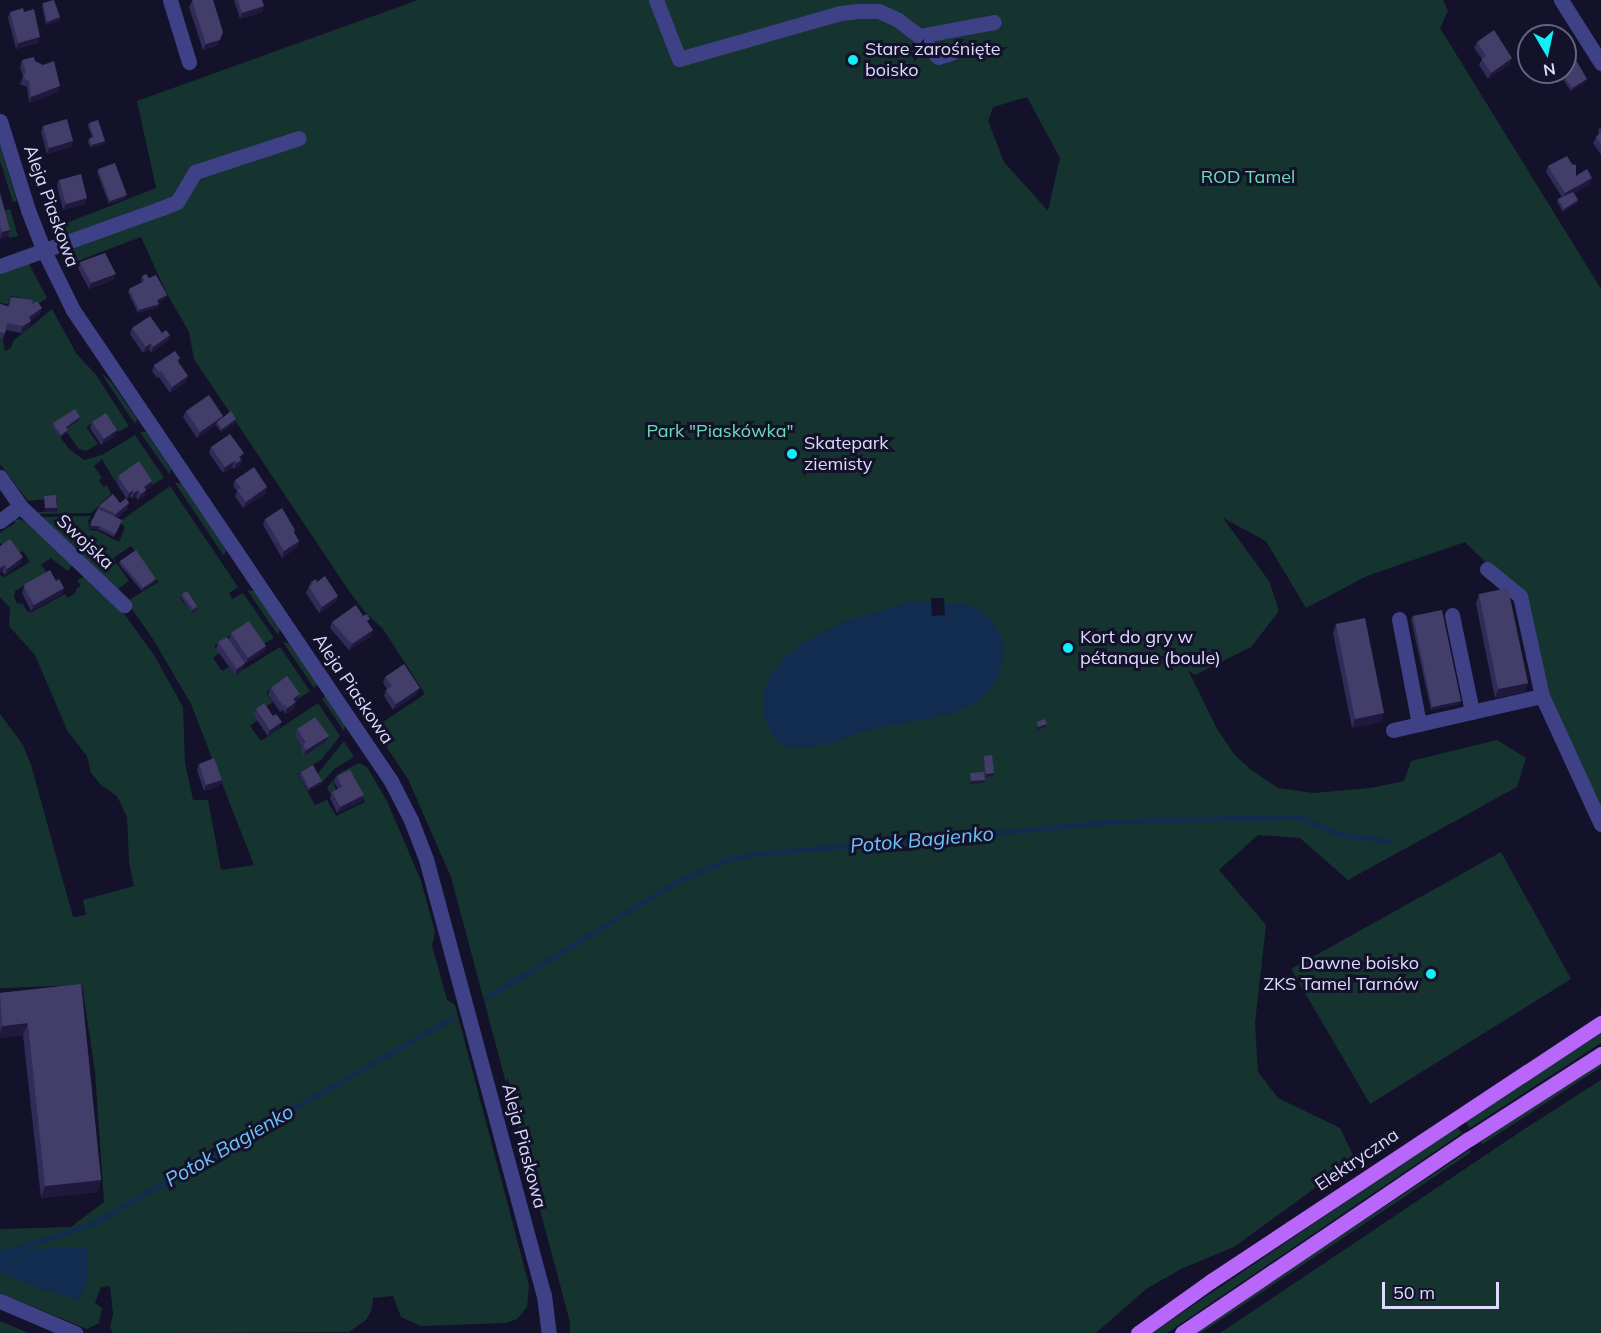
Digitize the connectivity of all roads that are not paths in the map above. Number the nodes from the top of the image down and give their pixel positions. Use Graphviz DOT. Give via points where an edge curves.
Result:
graph roads {
  1 [pos="170,0"];
  2 [pos="656,0"];
  3 [pos="1561,0"];
  4 [pos="994,22"];
  5 [pos="916,33"];
  6 [pos="944,55"];
  7 [pos="189,62"];
  8 [pos="1601,63"];
  9 [pos="0,121"];
  10 [pos="299,138"];
  11 [pos="44,251"];
  12 [pos="0,266"];
  13 [pos="0,477"];
  14 [pos="20,506"];
  15 [pos="0,521"];
  16 [pos="1487,569"];
  17 [pos="124,605"];
  18 [pos="1452,615"];
  19 [pos="1399,619"];
  20 [pos="1542,696"];
  21 [pos="1473,712"];
  22 [pos="1419,724"];
  23 [pos="1393,730"];
  24 [pos="1594,794"];
  25 [pos="1601,824"];
  26 [pos="1601,1023"];
  27 [pos="1601,1054"];
  28 [pos="0,1301"];
  29 [pos="75,1333"];
  30 [pos="549,1333"];
  31 [pos="1138,1333"];
  32 [pos="1182,1333"];
  1 -- 7 [label="street"];
  2 -- 5 [label="street" via="679,59 840,13 879,11"];
  3 -- 8 [label="street"];
  4 -- 5 [label="street"];
  5 -- 6 [label="street"];
  9 -- 11 [label="street, Aleja Piaskowa"];
  10 -- 11 [label="street" via="195,172 177,202"];
  11 -- 12 [label="street"];
  11 -- 30 [label="street, Aleja Piaskowa" via="92,339 357,729 411,820 430,870 544,1295"];
  13 -- 14 [label="street, Swojska"];
  14 -- 15 [label="street"];
  14 -- 17 [label="street, Swojska"];
  16 -- 20 [label="street" via="1520,596"];
  18 -- 21 [label="street"];
  19 -- 22 [label="street"];
  20 -- 21 [label="street"];
  20 -- 24 [label="street"];
  21 -- 22 [label="street"];
  22 -- 23 [label="street"];
  24 -- 25 [label="street"];
  26 -- 31 [label="main road, Elektryczna"];
  27 -- 32 [label="main road"];
  28 -- 29 [label="street"];
}
